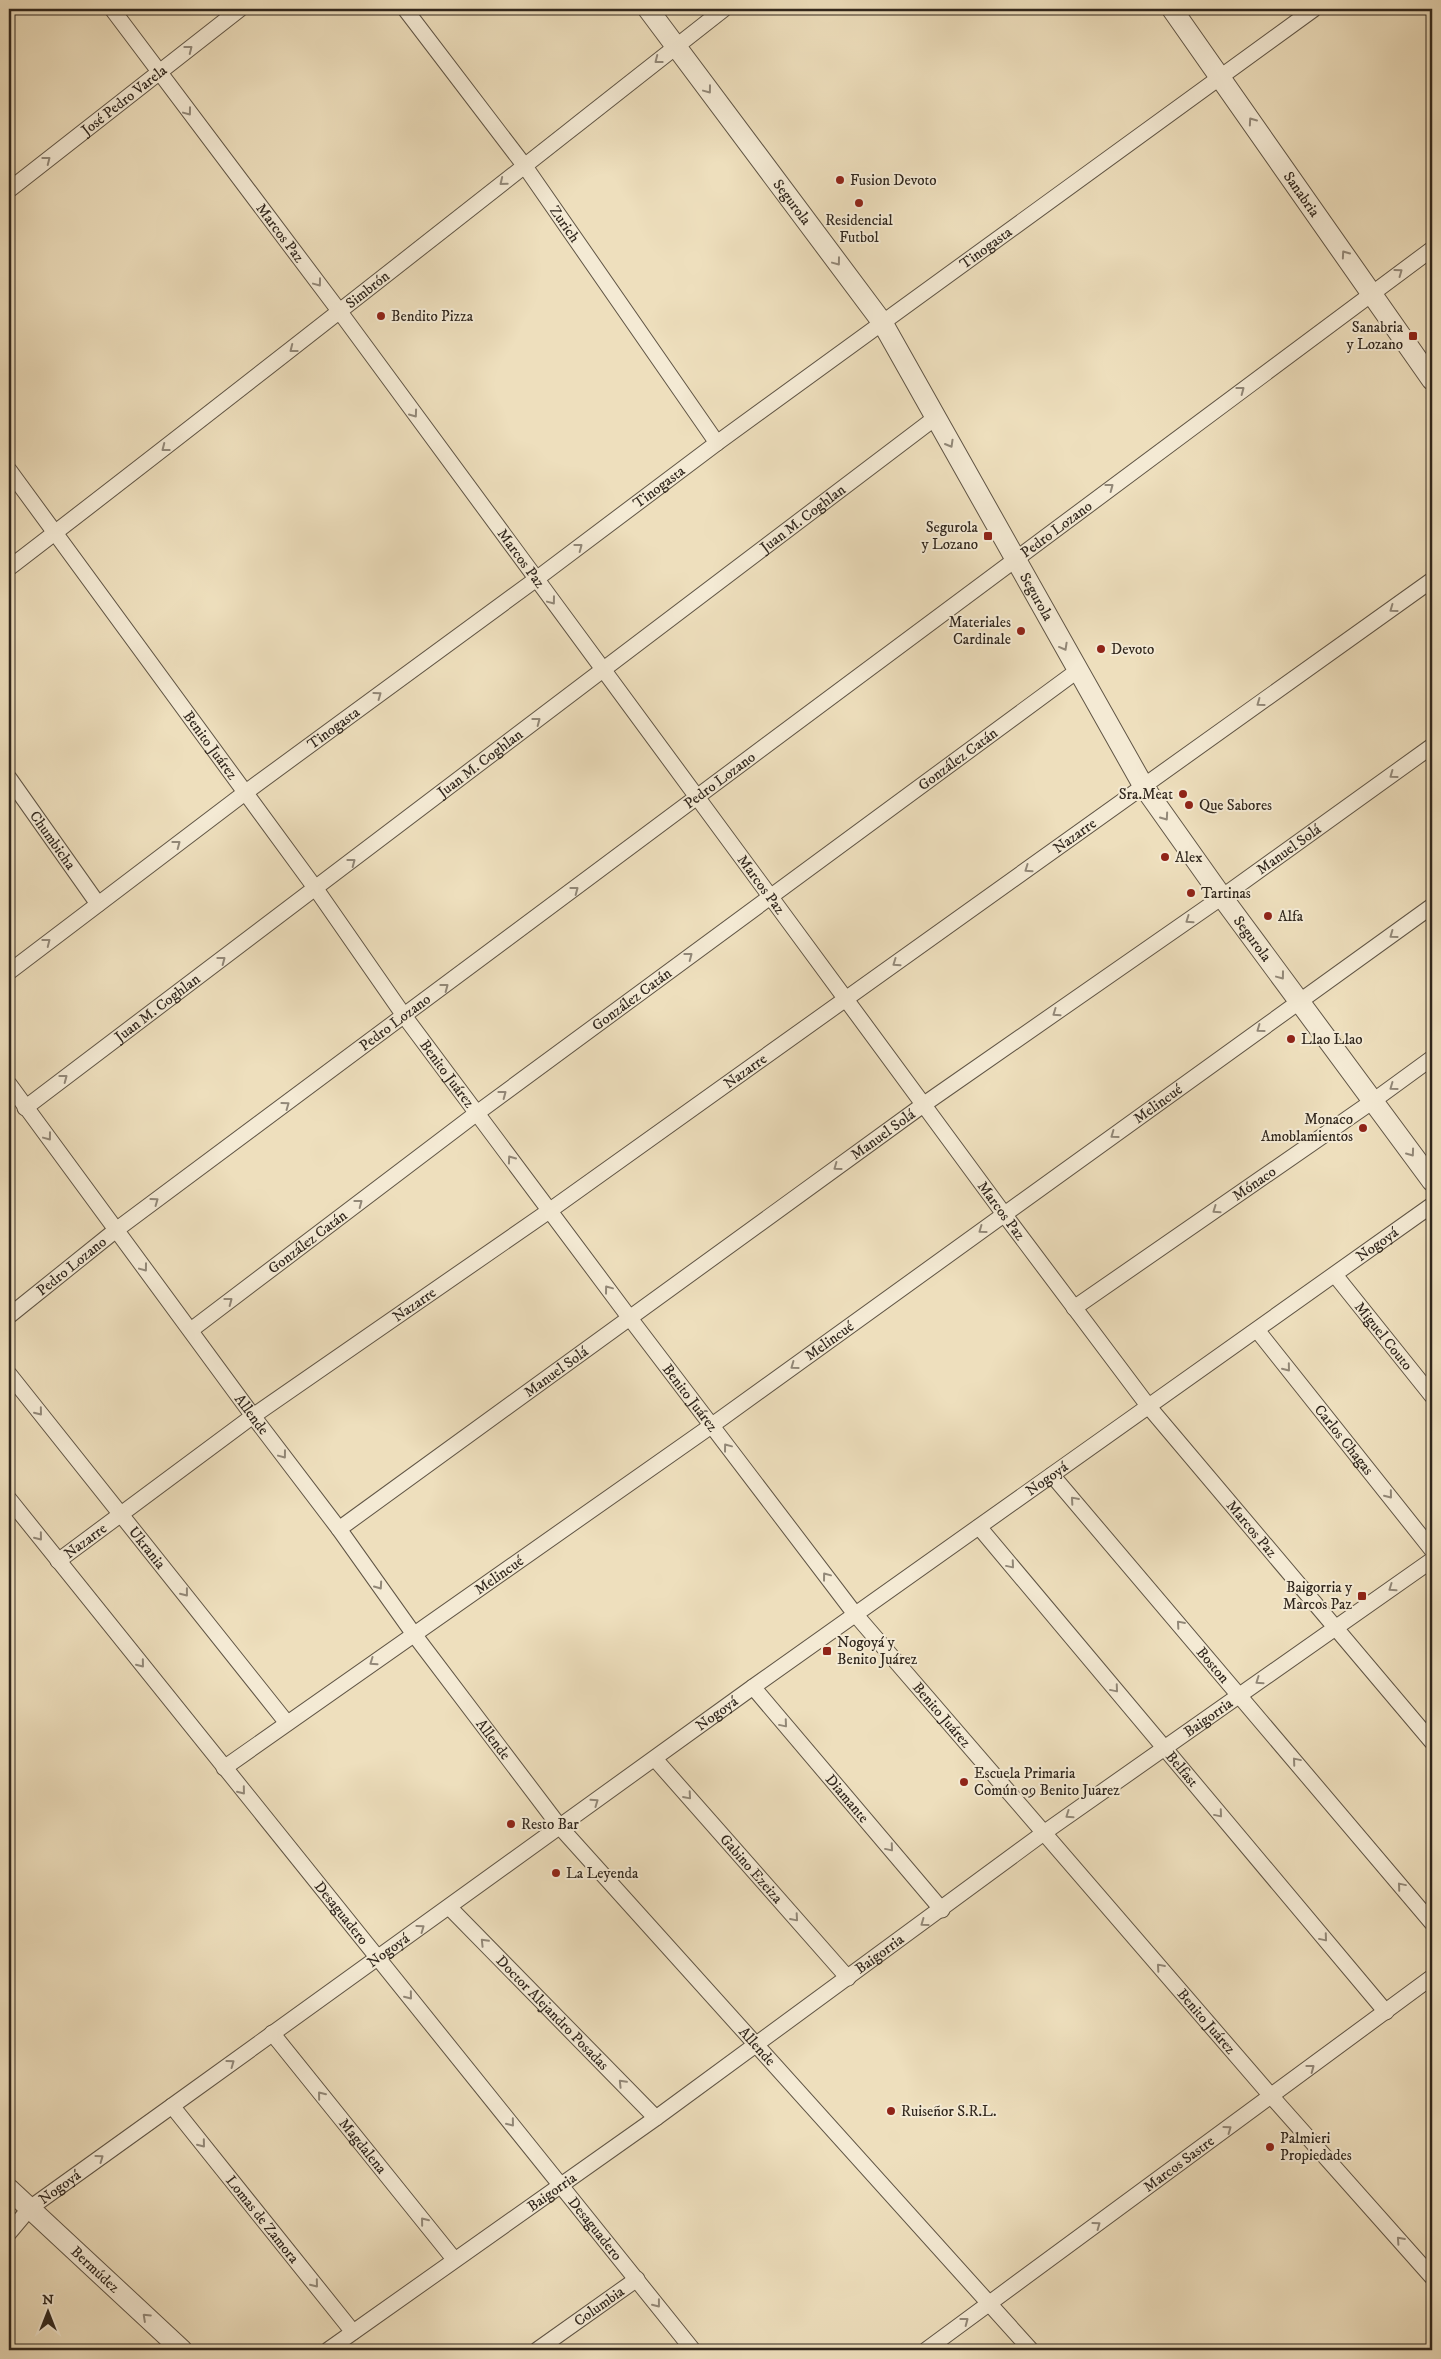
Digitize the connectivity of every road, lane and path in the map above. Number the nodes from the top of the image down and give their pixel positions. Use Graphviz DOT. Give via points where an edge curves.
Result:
graph roads {
  1 [pos="112,9"];
  2 [pos="240,9"];
  3 [pos="405,9"];
  4 [pos="648,9"];
  5 [pos="724,9"];
  6 [pos="1172,9"];
  7 [pos="1314,9"];
  8 [pos="676,47"];
  9 [pos="158,73"];
  10 [pos="1222,78"];
  11 [pos="524,165"];
  12 [pos="9,190"];
  13 [pos="1432,249"];
  14 [pos="1372,292"];
  15 [pos="340,312"];
  16 [pos="882,322"];
  17 [pos="1432,380"];
  18 [pos="935,418"];
  19 [pos="717,443"];
  20 [pos="9,470"];
  21 [pos="56,532"];
  22 [pos="1015,558"];
  23 [pos="9,568"];
  24 [pos="535,580"];
  25 [pos="1432,580"];
  26 [pos="604,670"];
  27 [pos="1077,671"];
  28 [pos="1432,746"];
  29 [pos="9,778"];
  30 [pos="1144,787"];
  31 [pos="246,792"];
  32 [pos="698,798"];
  33 [pos="316,889"];
  34 [pos="769,896"];
  35 [pos="1222,898"];
  36 [pos="98,904"];
  37 [pos="1432,906"];
  38 [pos="9,972"];
  39 [pos="846,999"];
  40 [pos="1300,1001"];
  41 [pos="405,1017"];
  42 [pos="1432,1058"];
  43 [pos="9,1084"];
  44 [pos="1373,1101"];
  45 [pos="923,1105"];
  46 [pos="25,1108"];
  47 [pos="477,1113"];
  48 [pos="1432,1181"];
  49 [pos="1432,1205"];
  50 [pos="549,1211"];
  51 [pos="1004,1214"];
  52 [pos="116,1230"];
  53 [pos="1335,1275"];
  54 [pos="1074,1308"];
  55 [pos="9,1316"];
  56 [pos="629,1317"];
  57 [pos="191,1330"];
  58 [pos="1256,1330"];
  59 [pos="9,1374"];
  60 [pos="1432,1396"];
  61 [pos="1149,1407"];
  62 [pos="253,1416"];
  63 [pos="711,1426"];
  64 [pos="1052,1474"];
  65 [pos="9,1499"];
  66 [pos="123,1515"];
  67 [pos="979,1527"];
  68 [pos="339,1529"];
  69 [pos="1432,1550"];
  70 [pos="1432,1560"];
  71 [pos="58,1561"];
  72 [pos="855,1614"];
  73 [pos="1335,1628"];
  74 [pos="413,1633"];
  75 [pos="752,1687"];
  76 [pos="1240,1694"];
  77 [pos="287,1723"];
  78 [pos="1432,1742"];
  79 [pos="1164,1748"];
  80 [pos="656,1759"];
  81 [pos="224,1768"];
  82 [pos="560,1827"];
  83 [pos="1045,1832"];
  84 [pos="449,1907"];
  85 [pos="942,1910"];
  86 [pos="1432,1923"];
  87 [pos="378,1958"];
  88 [pos="1432,1977"];
  89 [pos="848,1978"];
  90 [pos="1386,2012"];
  91 [pos="272,2034"];
  92 [pos="755,2046"];
  93 [pos="1272,2097"];
  94 [pos="172,2106"];
  95 [pos="656,2118"];
  96 [pos="561,2184"];
  97 [pos="9,2188"];
  98 [pos="30,2208"];
  99 [pos="9,2233"];
  100 [pos="454,2259"];
  101 [pos="1432,2277"];
  102 [pos="637,2279"];
  103 [pos="989,2304"];
  104 [pos="354,2332"];
  105 [pos="182,2350"];
  106 [pos="328,2350"];
  107 [pos="537,2350"];
  108 [pos="693,2350"];
  109 [pos="926,2350"];
  110 [pos="1031,2350"];
  1 -- 9 [label="street, Marcos Paz"];
  9 -- 2 [label="street, José Pedro Varela, one-way"];
  3 -- 11 [label="street, Zurich"];
  4 -- 8 [label="street, Segurola"];
  5 -- 8 [label="street, Simbrón"];
  6 -- 10 [label="street, Sanabria"];
  7 -- 10 [label="street, Tinogasta"];
  8 -- 11 [label="street, Simbrón, one-way"];
  8 -- 16 [label="street, Segurola, one-way"];
  12 -- 9 [label="street, José Pedro Varela, one-way"];
  9 -- 15 [label="street, Marcos Paz, one-way"];
  14 -- 10 [label="street, Sanabria, one-way"];
  10 -- 16 [label="street, Tinogasta"];
  11 -- 15 [label="street, Simbrón, one-way"];
  11 -- 19 [label="street, Zurich"];
  14 -- 13 [label="street, Pedro Lozano, one-way"];
  14 -- 17 [label="street, Sanabria"];
  22 -- 14 [label="street, Pedro Lozano, one-way"];
  15 -- 21 [label="street, Simbrón, one-way"];
  15 -- 24 [label="street, Marcos Paz, one-way"];
  16 -- 18 [label="street, Segurola"];
  16 -- 19 [label="street, Tinogasta"];
  18 -- 22 [label="street, Segurola, one-way"];
  18 -- 26 [label="street, Juan M. Coghlan"];
  24 -- 19 [label="street, Tinogasta, one-way"];
  20 -- 21 [label="street, Benito Juárez"];
  21 -- 23 [label="street, Simbrón"];
  21 -- 31 [label="street, Benito Juárez"];
  22 -- 27 [label="street, Segurola, one-way"];
  22 -- 32 [label="street, Pedro Lozano"];
  24 -- 26 [label="street, Marcos Paz, one-way"];
  31 -- 24 [label="street, Tinogasta, one-way"];
  25 -- 30 [label="street, Nazarre, one-way"];
  26 -- 32 [label="street, Marcos Paz"];
  33 -- 26 [label="street, Juan M. Coghlan, one-way"];
  27 -- 30 [label="street, Segurola"];
  27 -- 34 [label="street, González Catán"];
  28 -- 35 [label="street, Manuel Solá, one-way"];
  29 -- 36 [label="street, Chumbicha"];
  30 -- 35 [label="street, Segurola, one-way"];
  30 -- 39 [label="street, Nazarre, one-way"];
  31 -- 33 [label="street, Benito Juárez"];
  36 -- 31 [label="street, Tinogasta, one-way"];
  32 -- 34 [label="street, Marcos Paz"];
  41 -- 32 [label="street, Pedro Lozano, one-way"];
  33 -- 41 [label="street, Benito Juárez"];
  46 -- 33 [label="street, Juan M. Coghlan, one-way"];
  34 -- 39 [label="street, Marcos Paz"];
  47 -- 34 [label="street, González Catán, one-way"];
  35 -- 40 [label="street, Segurola, one-way"];
  35 -- 45 [label="street, Manuel Solá, one-way"];
  38 -- 36 [label="street, Tinogasta, one-way"];
  37 -- 40 [label="street, Melincué, one-way"];
  39 -- 45 [label="street, Marcos Paz"];
  39 -- 50 [label="street, Nazarre"];
  40 -- 44 [label="street, Segurola"];
  40 -- 51 [label="street, Melincué, one-way"];
  41 -- 47 [label="street, Benito Juárez"];
  52 -- 41 [label="street, Pedro Lozano, one-way"];
  42 -- 44 [label="street, Mónaco, one-way"];
  43 -- 46 [label="street, Allende"];
  44 -- 48 [label="street, Segurola, one-way"];
  44 -- 54 [label="street, Mónaco, one-way"];
  45 -- 51 [label="street, Marcos Paz"];
  45 -- 56 [label="street, Manuel Solá, one-way"];
  46 -- 52 [label="street, Allende, one-way"];
  50 -- 47 [label="street, Benito Juárez, one-way"];
  57 -- 47 [label="street, González Catán, one-way"];
  49 -- 53 [label="street, Nogoyá"];
  56 -- 50 [label="street, Benito Juárez, one-way"];
  50 -- 62 [label="street, Nazarre"];
  51 -- 54 [label="street, Marcos Paz"];
  51 -- 63 [label="street, Melincué, one-way"];
  52 -- 55 [label="street, Pedro Lozano"];
  52 -- 57 [label="street, Allende, one-way"];
  53 -- 58 [label="street, Nogoyá"];
  53 -- 60 [label="street, Miguel Couto"];
  54 -- 61 [label="street, Marcos Paz"];
  56 -- 63 [label="street, Benito Juárez"];
  56 -- 68 [label="street, Manuel Solá"];
  57 -- 62 [label="street, Allende"];
  58 -- 61 [label="street, Nogoyá"];
  58 -- 69 [label="street, Carlos Chagas, one-way"];
  59 -- 66 [label="street, Ukrania, one-way"];
  61 -- 64 [label="street, Nogoyá"];
  61 -- 73 [label="street, Marcos Paz"];
  62 -- 66 [label="street, Nazarre"];
  62 -- 68 [label="street, Allende, one-way"];
  72 -- 63 [label="street, Benito Juárez, one-way"];
  63 -- 74 [label="street, Melincué"];
  64 -- 67 [label="street, Nogoyá"];
  76 -- 64 [label="street, Boston, one-way"];
  65 -- 71 [label="street, Desaguadero, one-way"];
  66 -- 71 [label="street, Nazarre"];
  66 -- 77 [label="street, Ukrania, one-way"];
  67 -- 72 [label="street, Nogoyá"];
  67 -- 79 [label="street, Belfast, one-way"];
  68 -- 74 [label="street, Allende, one-way"];
  70 -- 73 [label="street, Baigorria, one-way"];
  71 -- 81 [label="street, Desaguadero, one-way"];
  72 -- 75 [label="street, Nogoyá"];
  72 -- 83 [label="street, Benito Juárez"];
  73 -- 76 [label="street, Baigorria, one-way"];
  73 -- 78 [label="street, Marcos Paz"];
  74 -- 77 [label="street, Melincué, one-way"];
  74 -- 82 [label="street, Allende"];
  75 -- 80 [label="street, Nogoyá"];
  75 -- 85 [label="street, Diamante, one-way"];
  76 -- 79 [label="street, Baigorria"];
  86 -- 76 [label="street, Boston, one-way"];
  77 -- 81 [label="street, Melincué"];
  79 -- 83 [label="street, Baigorria, one-way"];
  79 -- 90 [label="street, Belfast, one-way"];
  82 -- 80 [label="street, Nogoyá, one-way"];
  80 -- 89 [label="street, Gabino Ezeiza, one-way"];
  81 -- 87 [label="street, Desaguadero, one-way"];
  82 -- 84 [label="street, Nogoyá"];
  82 -- 92 [label="street, Allende"];
  83 -- 85 [label="street, Baigorria"];
  93 -- 83 [label="street, Benito Juárez, one-way"];
  87 -- 84 [label="street, Nogoyá, one-way"];
  95 -- 84 [label="street, Doctor Alejandro Posadas, one-way"];
  85 -- 89 [label="street, Baigorria, one-way"];
  87 -- 91 [label="street, Nogoyá"];
  87 -- 96 [label="street, Desaguadero, one-way"];
  88 -- 90 [label="street, Marcos Sastre"];
  89 -- 92 [label="street, Baigorria"];
  93 -- 90 [label="street, Marcos Sastre, one-way"];
  94 -- 91 [label="street, Nogoyá, one-way"];
  100 -- 91 [label="street, Magdalena, one-way"];
  92 -- 95 [label="street, Baigorria"];
  92 -- 103 [label="street, Allende"];
  101 -- 93 [label="street, Benito Juárez, one-way"];
  103 -- 93 [label="street, Marcos Sastre, one-way"];
  98 -- 94 [label="street, Nogoyá, one-way"];
  94 -- 104 [label="street, Lomas de Zamora, one-way"];
  95 -- 96 [label="street, Baigorria"];
  96 -- 100 [label="street, Baigorria"];
  96 -- 102 [label="street, Desaguadero"];
  97 -- 98 [label="street, Bermúdez"];
  98 -- 99 [label="street, Nogoyá"];
  105 -- 98 [label="street, Bermúdez, one-way"];
  100 -- 104 [label="street, Baigorria"];
  102 -- 107 [label="street, Columbia"];
  102 -- 108 [label="street, Desaguadero, one-way"];
  109 -- 103 [label="street, Marcos Sastre, one-way"];
  103 -- 110 [label="street, Allende"];
  104 -- 106 [label="street, Baigorria"];
}
